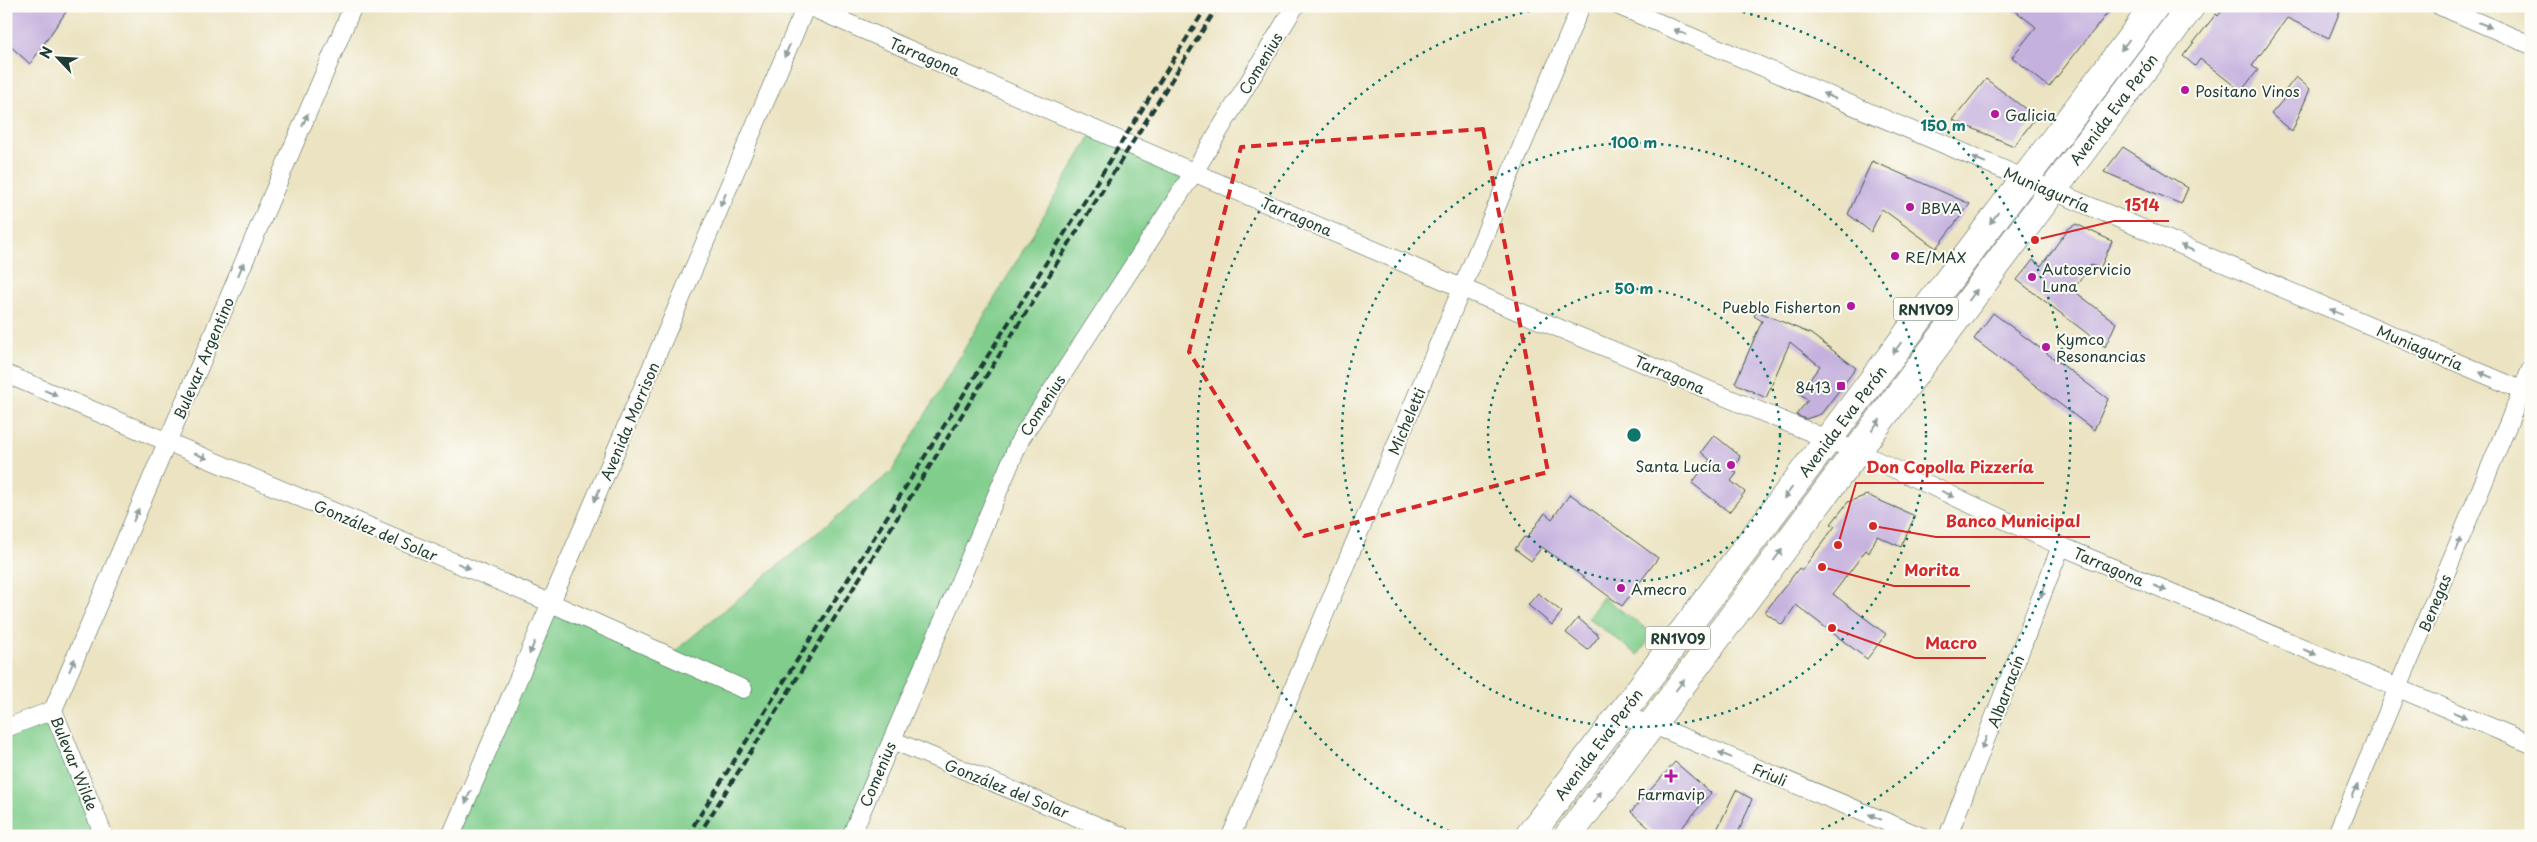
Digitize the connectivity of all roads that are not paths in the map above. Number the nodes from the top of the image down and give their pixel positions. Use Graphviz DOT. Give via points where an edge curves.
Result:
graph roads {
  1 [pos="353,6"];
  2 [pos="807,6"];
  3 [pos="1295,6"];
  4 [pos="1581,6"];
  5 [pos="1619,6"];
  6 [pos="2155,6"];
  7 [pos="2191,6"];
  8 [pos="2440,6"];
  9 [pos="2531,45"];
  10 [pos="1194,172"];
  11 [pos="2024,179"];
  12 [pos="2052,191"];
  13 [pos="1462,288"];
  14 [pos="2531,369"];
  15 [pos="6,374"];
  16 [pos="2526,392"];
  17 [pos="1828,440"];
  18 [pos="167,442"];
  19 [pos="1856,452"];
  20 [pos="2061,546"];
  21 [pos="551,603"];
  22 [pos="743,689"];
  23 [pos="2399,690"];
  24 [pos="53,710"];
  25 [pos="1620,716"];
  26 [pos="1651,724"];
  27 [pos="6,728"];
  28 [pos="892,740"];
  29 [pos="2531,744"];
  30 [pos="104,836"];
  31 [pos="451,836"];
  32 [pos="851,836"];
  33 [pos="1122,836"];
  34 [pos="1232,836"];
  35 [pos="1529,836"];
  36 [pos="1568,836"];
  37 [pos="1920,836"];
  38 [pos="1948,836"];
  39 [pos="2336,836"];
  18 -- 1 [label="street, Bulevar Argentino, one-way"];
  2 -- 10 [label="street, Tarragona"];
  2 -- 21 [label="street, Avenida Morrison, one-way"];
  3 -- 10 [label="street, Comenius"];
  4 -- 13 [label="street, Micheletti"];
  11 -- 5 [label="street, Muniagurría, one-way"];
  6 -- 11 [label="main road, Avenida Eva Perón / RN1V09, one-way"];
  7 -- 12 [label="main road, Avenida Eva Perón / RN1V09"];
  8 -- 9 [label="street, one-way"];
  10 -- 13 [label="street, Tarragona"];
  10 -- 28 [label="street, Comenius" via="1021,438"];
  11 -- 12 [label="street, Muniagurría"];
  11 -- 17 [label="main road, Avenida Eva Perón / RN1V09, one-way"];
  16 -- 12 [label="street, Muniagurría, one-way"];
  19 -- 12 [label="main road, Avenida Eva Perón / RN1V09, one-way"];
  13 -- 17 [label="street, Tarragona"];
  13 -- 34 [label="street, Micheletti"];
  14 -- 16 [label="street, Benegas"];
  15 -- 18 [label="street, González del Solar, one-way"];
  23 -- 16 [label="street, Benegas, one-way"];
  17 -- 19 [label="street, Tarragona"];
  17 -- 25 [label="main road, Avenida Eva Perón / RN1V09, one-way"];
  18 -- 21 [label="street, González del Solar, one-way"];
  24 -- 18 [label="street, Bulevar Argentino, one-way"];
  19 -- 20 [label="street, Tarragona, one-way"];
  26 -- 19 [label="main road, Avenida Eva Perón / RN1V09, one-way"];
  20 -- 23 [label="street, Tarragona, one-way"];
  20 -- 38 [label="street, Albarracín, one-way"];
  21 -- 22 [label="street, González del Solar"];
  21 -- 31 [label="street, Avenida Morrison, one-way"];
  23 -- 29 [label="street, Tarragona, one-way"];
  39 -- 23 [label="street, Benegas, one-way"];
  24 -- 27 [label="street, Bulevar Wilde"];
  24 -- 30 [label="street, Bulevar Wilde"];
  25 -- 26 [label="street, Friuli"];
  25 -- 35 [label="main road, Avenida Eva Perón / RN1V09"];
  36 -- 26 [label="main road, Avenida Eva Perón / RN1V09, one-way"];
  37 -- 26 [label="street, Friuli, one-way"];
  28 -- 32 [label="street, Comenius"];
  28 -- 33 [label="street, González del Solar"];
}
